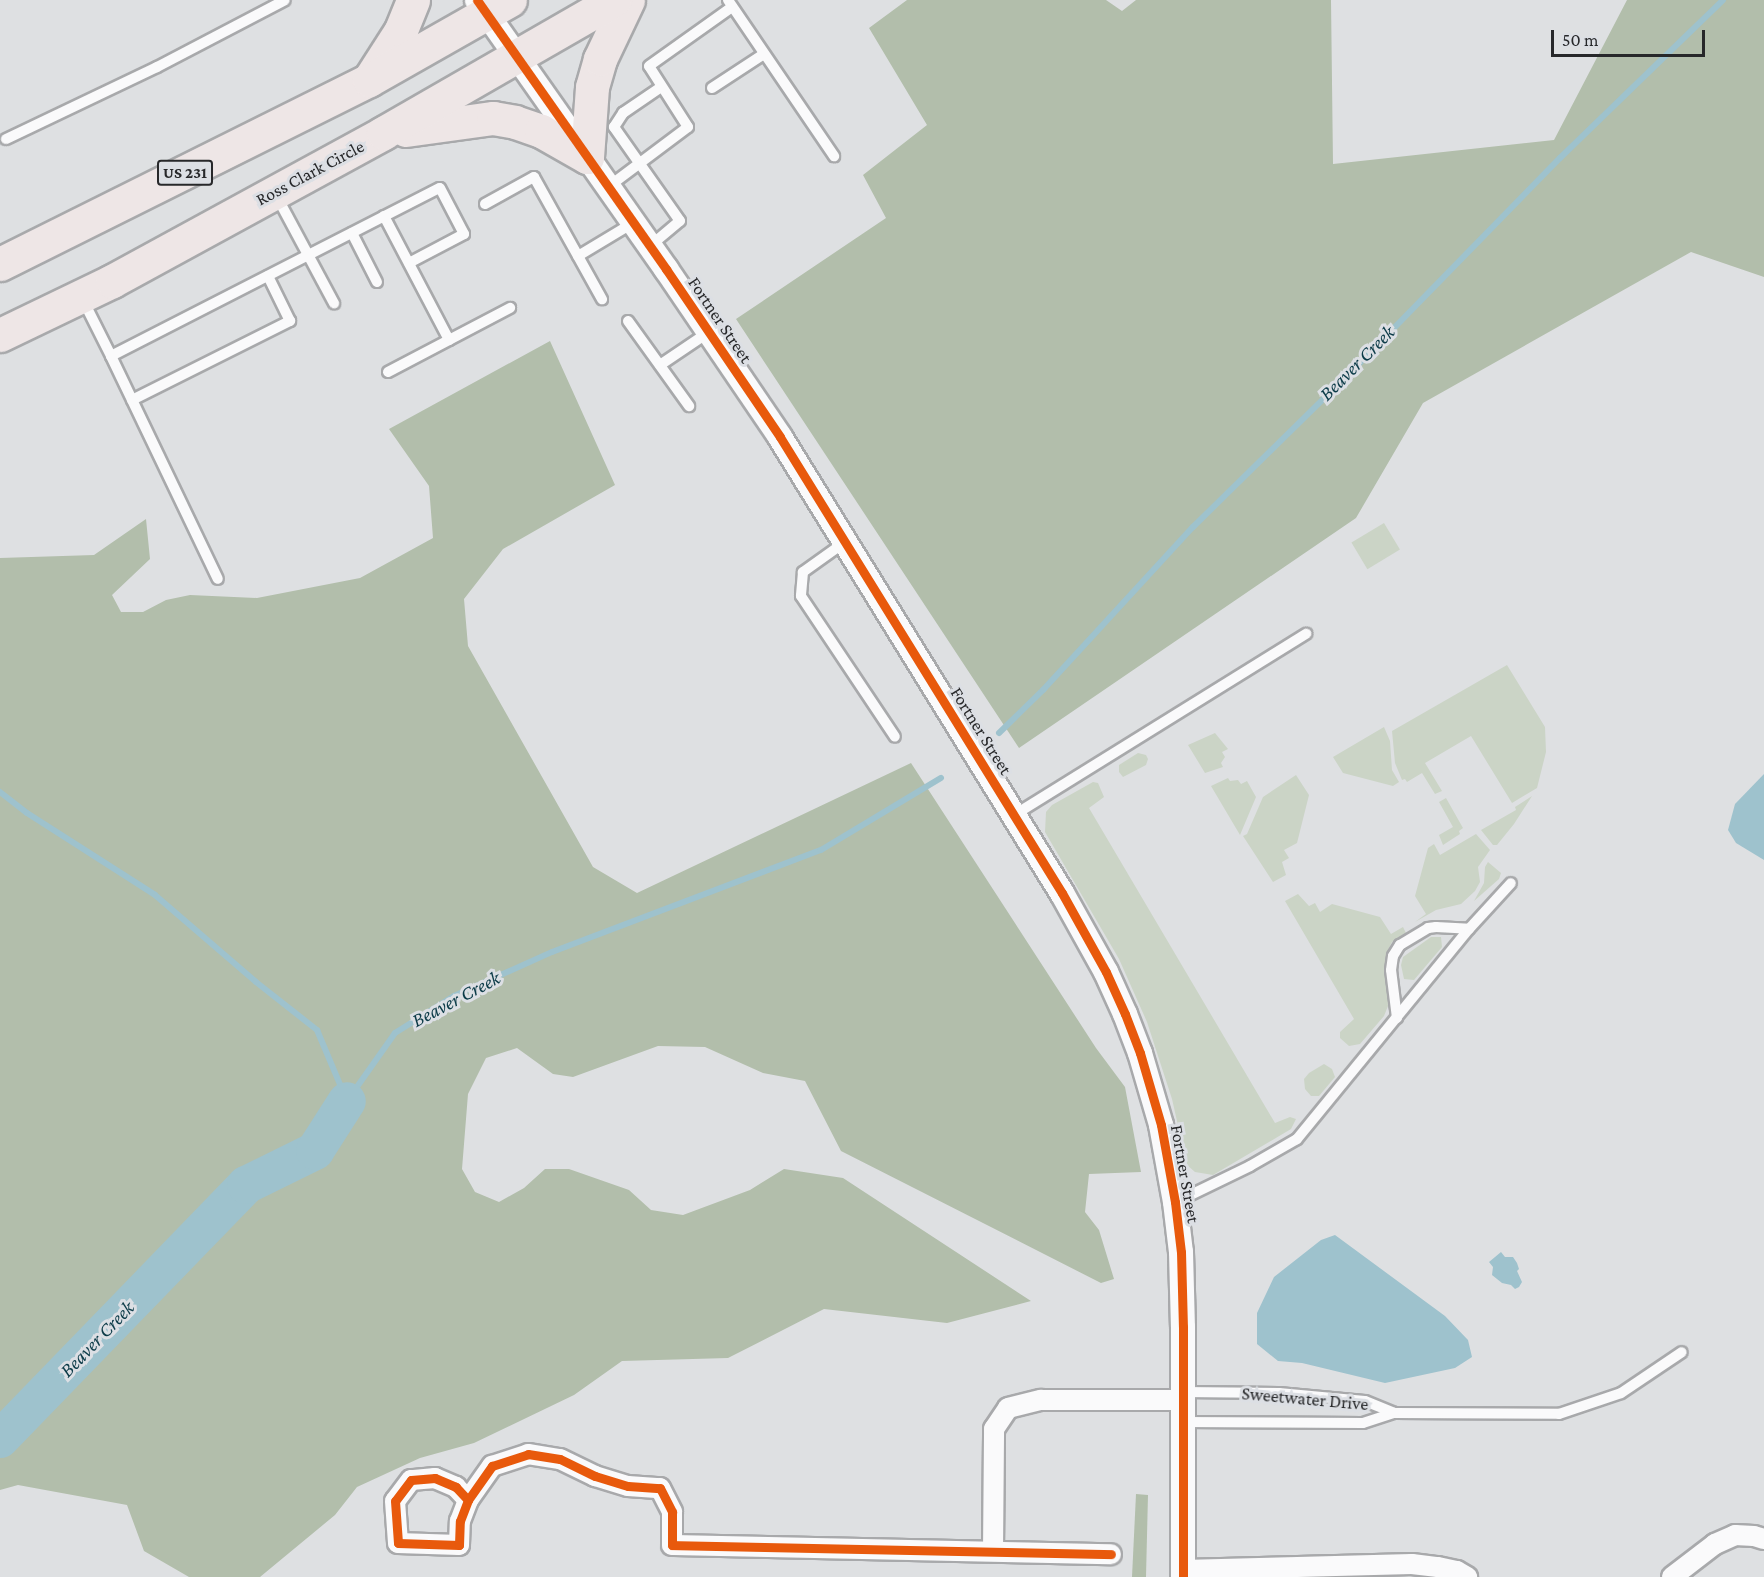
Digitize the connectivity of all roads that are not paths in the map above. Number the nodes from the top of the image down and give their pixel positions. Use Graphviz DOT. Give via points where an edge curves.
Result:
graph roads {
  1 [pos="285,0"];
  2 [pos="412,0"];
  3 [pos="614,0"];
  4 [pos="628,0"];
  5 [pos="730,3"];
  6 [pos="491,4"];
  7 [pos="764,54"];
  8 [pos="517,57"];
  9 [pos="369,80"];
  10 [pos="661,87"];
  11 [pos="712,88"];
  12 [pos="383,133"];
  13 [pos="6,139"];
  14 [pos="834,156"];
  15 [pos="587,157"];
  16 [pos="638,165"];
  17 [pos="608,187"];
  18 [pos="274,192"];
  19 [pos="485,204"];
  20 [pos="384,216"];
  21 [pos="633,223"];
  22 [pos="352,233"];
  23 [pos="650,246"];
  24 [pos="310,254"];
  25 [pos="578,256"];
  26 [pos="409,263"];
  27 [pos="0,264"];
  28 [pos="268,276"];
  29 [pos="377,282"];
  30 [pos="81,297"];
  31 [pos="602,299"];
  32 [pos="334,303"];
  33 [pos="510,308"];
  34 [pos="628,321"];
  35 [pos="709,332"];
  36 [pos="0,335"];
  37 [pos="449,340"];
  38 [pos="111,356"];
  39 [pos="660,365"];
  40 [pos="388,372"];
  41 [pos="132,400"];
  42 [pos="688,406"];
  43 [pos="845,542"];
  44 [pos="218,579"];
  45 [pos="1305,634"];
  46 [pos="895,737"];
  47 [pos="1014,815"];
  48 [pos="1511,883"];
  49 [pos="1469,929"];
  50 [pos="1397,1018"];
  51 [pos="1175,1202"];
  52 [pos="1682,1352"];
  53 [pos="1183,1405"];
  54 [pos="1394,1413"];
  55 [pos="468,1500"];
  56 [pos="1764,1539"];
  57 [pos="993,1551"];
  58 [pos="1111,1554"];
  59 [pos="1183,1573"];
  60 [pos="1467,1577"];
  61 [pos="1672,1577"];
  1 -- 13 [label="lane"];
  2 -- 9 [label="highway" via="401,30"];
  3 -- 8 [label="highway, Ross Clark Circle"];
  4 -- 15 [label="highway" via="600,59 592,87"];
  5 -- 7 [label="lane"];
  5 -- 10 [label="lane" via="649,66"];
  6 -- 8 [label="street, Fortner Street"];
  6 -- 9 [label="highway, US 231"];
  7 -- 11 [label="lane"];
  7 -- 14 [label="lane"];
  8 -- 12 [label="highway, Ross Clark Circle"];
  8 -- 15 [label="street, Fortner Street"];
  9 -- 27 [label="highway, US 231"];
  10 -- 16 [label="lane" via="623,113 614,127"];
  10 -- 16 [label="lane" via="688,127"];
  12 -- 15 [label="highway" via="493,118 541,131"];
  12 -- 18 [label="highway, Ross Clark Circle"];
  15 -- 17 [label="street, Fortner Street"];
  16 -- 17 [label="lane"];
  16 -- 23 [label="lane" via="680,221"];
  17 -- 21 [label="street, Fortner Street"];
  18 -- 24 [label="lane"];
  18 -- 30 [label="highway, Ross Clark Circle"];
  19 -- 25 [label="lane" via="534,177"];
  20 -- 22 [label="lane"];
  20 -- 26 [label="lane"];
  20 -- 26 [label="lane" via="440,188 464,234"];
  21 -- 23 [label="street, Fortner Street"];
  21 -- 25 [label="lane"];
  22 -- 24 [label="lane"];
  22 -- 29 [label="lane"];
  23 -- 35 [label="street, Fortner Street"];
  24 -- 28 [label="lane"];
  24 -- 32 [label="lane"];
  25 -- 31 [label="lane"];
  26 -- 37 [label="lane"];
  28 -- 38 [label="lane"];
  28 -- 41 [label="lane" via="290,321"];
  30 -- 36 [label="highway, Ross Clark Circle"];
  30 -- 38 [label="lane"];
  33 -- 37 [label="lane"];
  34 -- 39 [label="lane"];
  35 -- 39 [label="lane"];
  35 -- 43 [label="street, Fortner Street"];
  37 -- 40 [label="lane"];
  38 -- 41 [label="lane"];
  39 -- 42 [label="lane"];
  41 -- 44 [label="lane"];
  43 -- 46 [label="lane" via="803,572 801,596"];
  43 -- 47 [label="street, Fortner Street"];
  45 -- 47 [label="lane"];
  47 -- 51 [label="street, Fortner Street" via="1084,931 1125,1014 1158,1116"];
  48 -- 49 [label="lane"];
  49 -- 50 [label="lane"];
  49 -- 50 [label="lane" via="1436,927 1400,945 1391,970"];
  50 -- 51 [label="lane" via="1297,1139"];
  51 -- 53 [label="street, Fortner Street" via="1181,1263"];
  52 -- 54 [label="lane" via="1622,1393 1559,1414"];
  53 -- 54 [label="lane, Sweetwater Drive" via="1363,1423"];
  53 -- 54 [label="lane, Sweetwater Drive" via="1279,1393 1365,1401"];
  53 -- 57 [label="street" via="1041,1400 1008,1408 994,1429"];
  53 -- 59 [label="street, Fortner Street"];
  55 -- 57 [label="street" via="492,1466 528,1454 560,1459 628,1486 660,1488 672,1512 672,1545"];
  56 -- 61 [label="street" via="1735,1535 1715,1544"];
  57 -- 58 [label="street"];
  59 -- 60 [label="street" via="1412,1564 1457,1571"];
}
